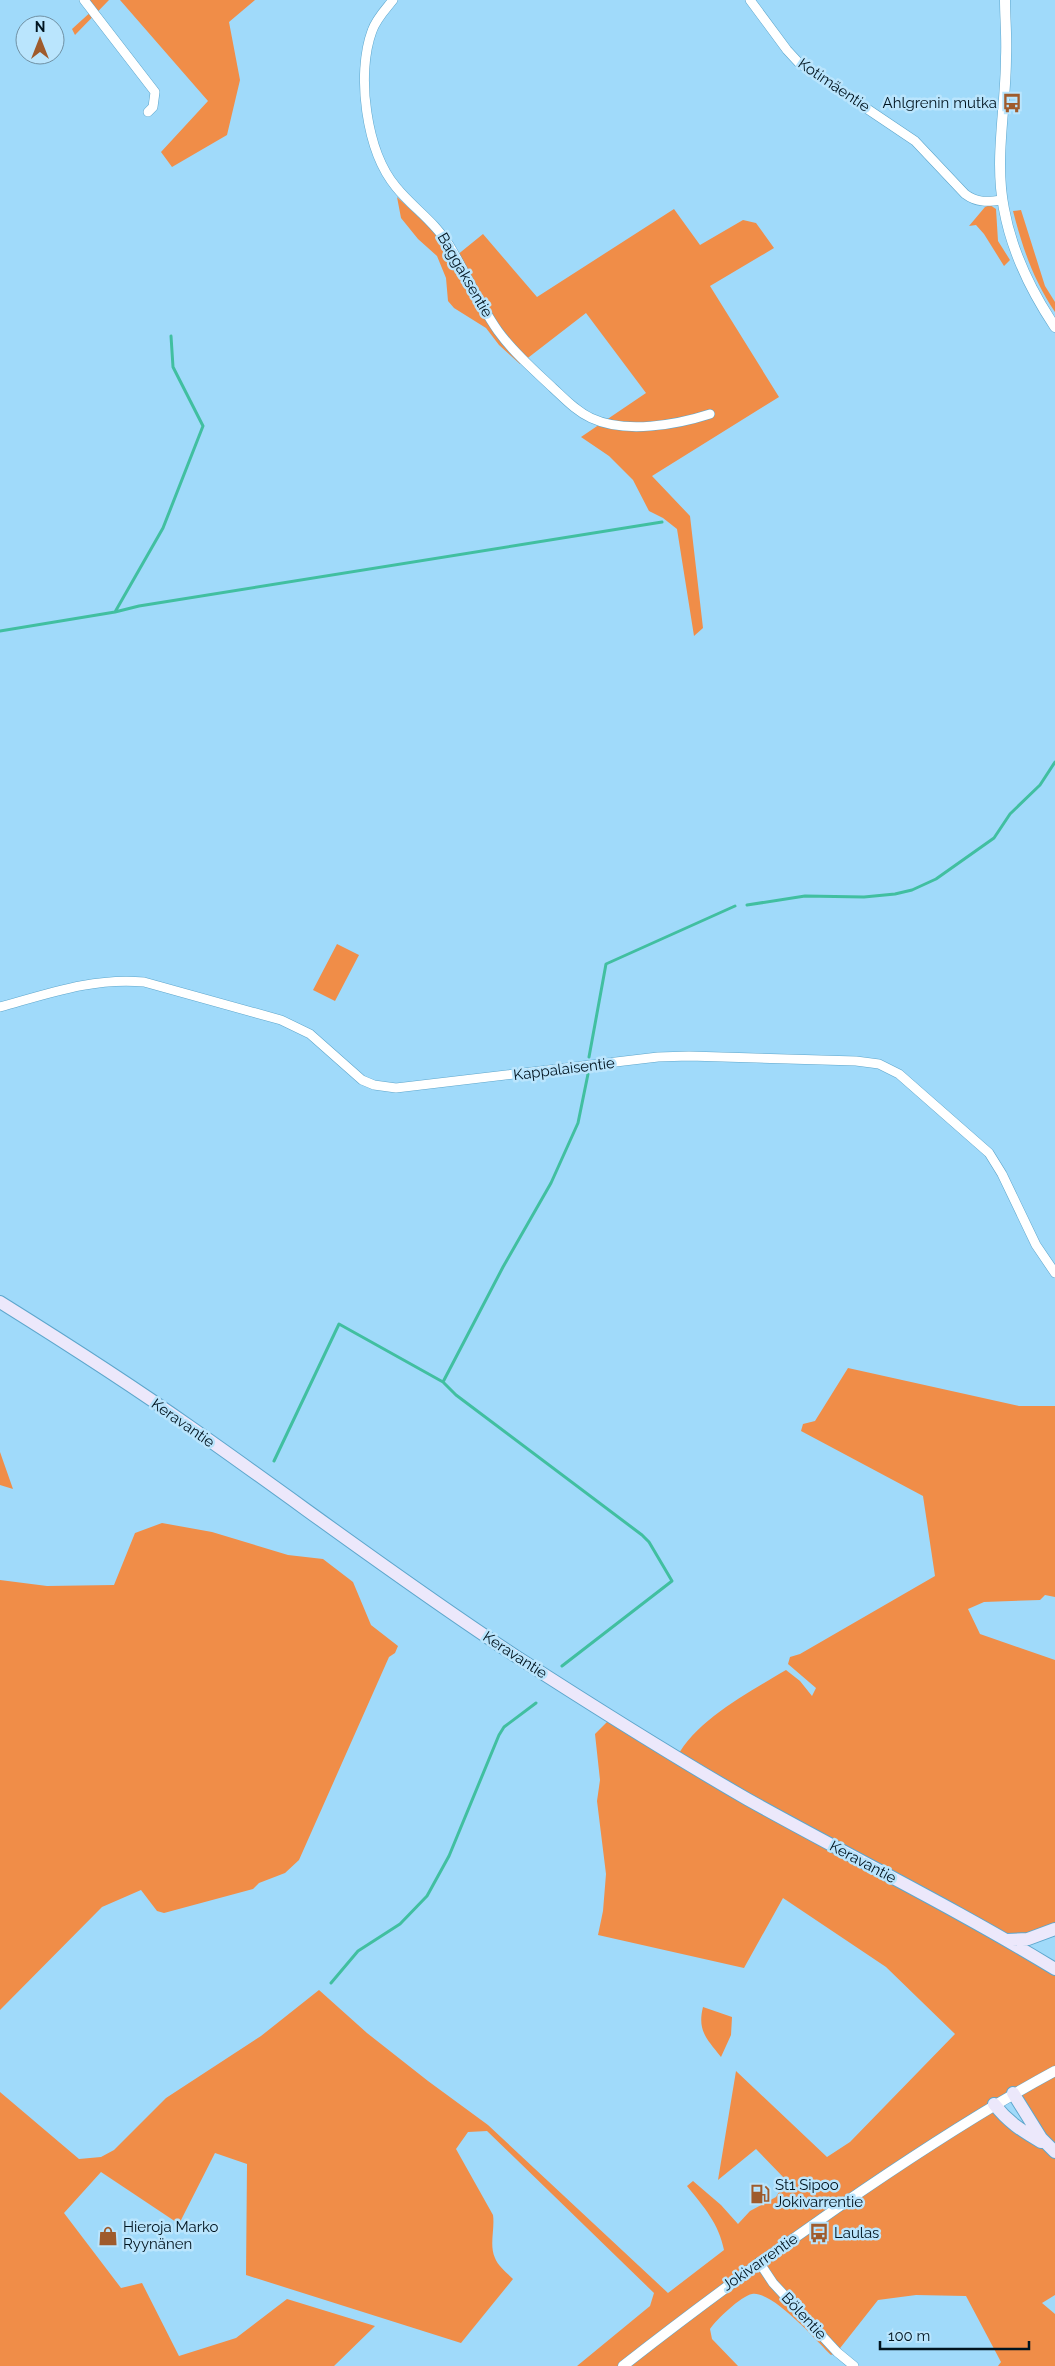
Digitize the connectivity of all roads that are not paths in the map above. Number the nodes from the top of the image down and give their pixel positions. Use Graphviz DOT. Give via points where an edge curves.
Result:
graph roads {
  1 [pos="84,0"];
  2 [pos="393,0"];
  3 [pos="750,0"];
  4 [pos="1005,0"];
  5 [pos="148,112"];
  6 [pos="1002,200"];
  7 [pos="1055,328"];
  8 [pos="710,414"];
  9 [pos="0,1007"];
  10 [pos="1055,1273"];
  11 [pos="0,1302"];
  12 [pos="1055,1929"];
  13 [pos="1007,1940"];
  14 [pos="1055,1969"];
  15 [pos="1055,2071"];
  16 [pos="1013,2094"];
  17 [pos="994,2104"];
  18 [pos="1050,2148"];
  19 [pos="759,2262"];
  20 [pos="623,2366"];
  21 [pos="854,2366"];
  1 -- 5 [label="street" via="155,92 153,107"];
  2 -- 8 [label="street, Baggaksentie" via="378,18 368,46 365,90 371,133 385,171 396,187 440,230 498,331 520,357 577,410 599,421 656,426 680,424"];
  3 -- 6 [label="street, Kotimäentie" via="799,63 915,141 972,200"];
  4 -- 6 [label="street" via="1006,58 1000,152"];
  6 -- 7 [label="street" via="1017,255"];
  9 -- 10 [label="street, Kappalaisentie" via="83,984 124,980 144,982 296,1026 310,1034 362,1080 396,1088 689,1056 879,1064 898,1074 989,1153 1036,1245"];
  11 -- 13 [label="main road, Keravantie" via="75,1348 444,1608 572,1692 745,1797"];
  12 -- 13 [label="main road" via="1028,1939"];
  13 -- 14 [label="main road, Keravantie"];
  15 -- 16 [label="street, Jokivarrentie"];
  16 -- 17 [label="street, Jokivarrentie"];
  16 -- 18 [label="main road"];
  17 -- 18 [label="main road" via="1014,2126"];
  17 -- 19 [label="street, Jokivarrentie" via="914,2154"];
  19 -- 20 [label="street, Jokivarrentie"];
  19 -- 21 [label="street, Bölentie" via="773,2283"];
}
